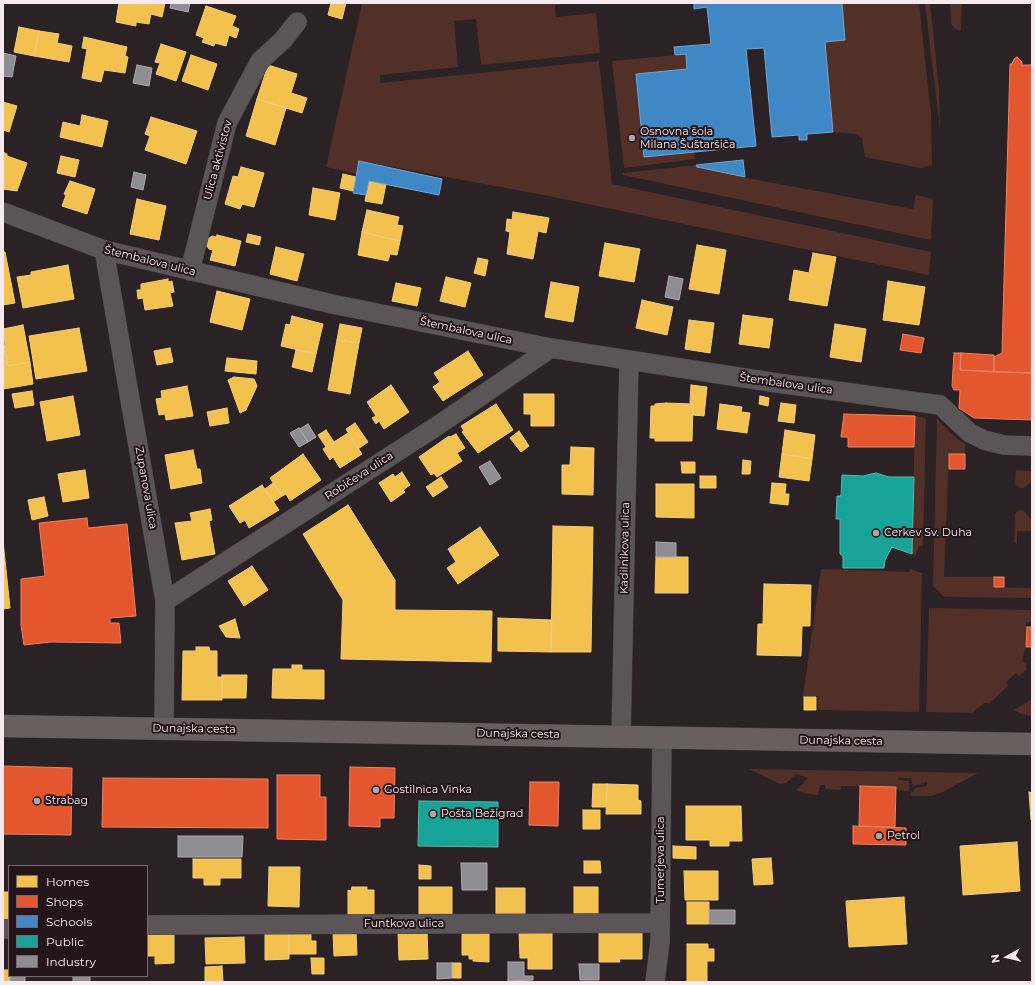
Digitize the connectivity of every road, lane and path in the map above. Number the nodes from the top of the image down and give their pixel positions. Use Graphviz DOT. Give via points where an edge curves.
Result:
graph roads {
  1 [pos="297,22"];
  2 [pos="3,212"];
  3 [pos="104,250"];
  4 [pos="190,271"];
  5 [pos="550,348"];
  6 [pos="629,360"];
  7 [pos="1032,446"];
  8 [pos="165,601"];
  9 [pos="3,726"];
  10 [pos="164,729"];
  11 [pos="621,736"];
  12 [pos="662,737"];
  13 [pos="1032,744"];
  14 [pos="660,923"];
  15 [pos="148,925"];
  16 [pos="655,982"];
  1 -- 4 [label="street, Ulica aktivistov" via="283,40 260,61 227,123"];
  2 -- 3 [label="street, Štembalova ulica"];
  3 -- 4 [label="street, Štembalova ulica"];
  3 -- 8 [label="street, Zupanova ulica"];
  4 -- 5 [label="street, Štembalova ulica" via="332,304"];
  5 -- 6 [label="street, Štembalova ulica"];
  5 -- 8 [label="street, Robičeva ulica" via="437,426"];
  6 -- 7 [label="street, Štembalova ulica" via="940,405 970,433 984,440 1004,445"];
  6 -- 11 [label="street, Kadilnikova ulica"];
  8 -- 10 [label="street, Zupanova ulica"];
  9 -- 10 [label="main road, Dunajska cesta"];
  10 -- 11 [label="main road, Dunajska cesta"];
  11 -- 12 [label="main road, Dunajska cesta"];
  12 -- 13 [label="main road, Dunajska cesta"];
  12 -- 14 [label="street, Turnerjeva ulica"];
  14 -- 15 [label="street, Funtkova ulica"];
  14 -- 16 [label="street, Turnerjeva ulica"];
}
